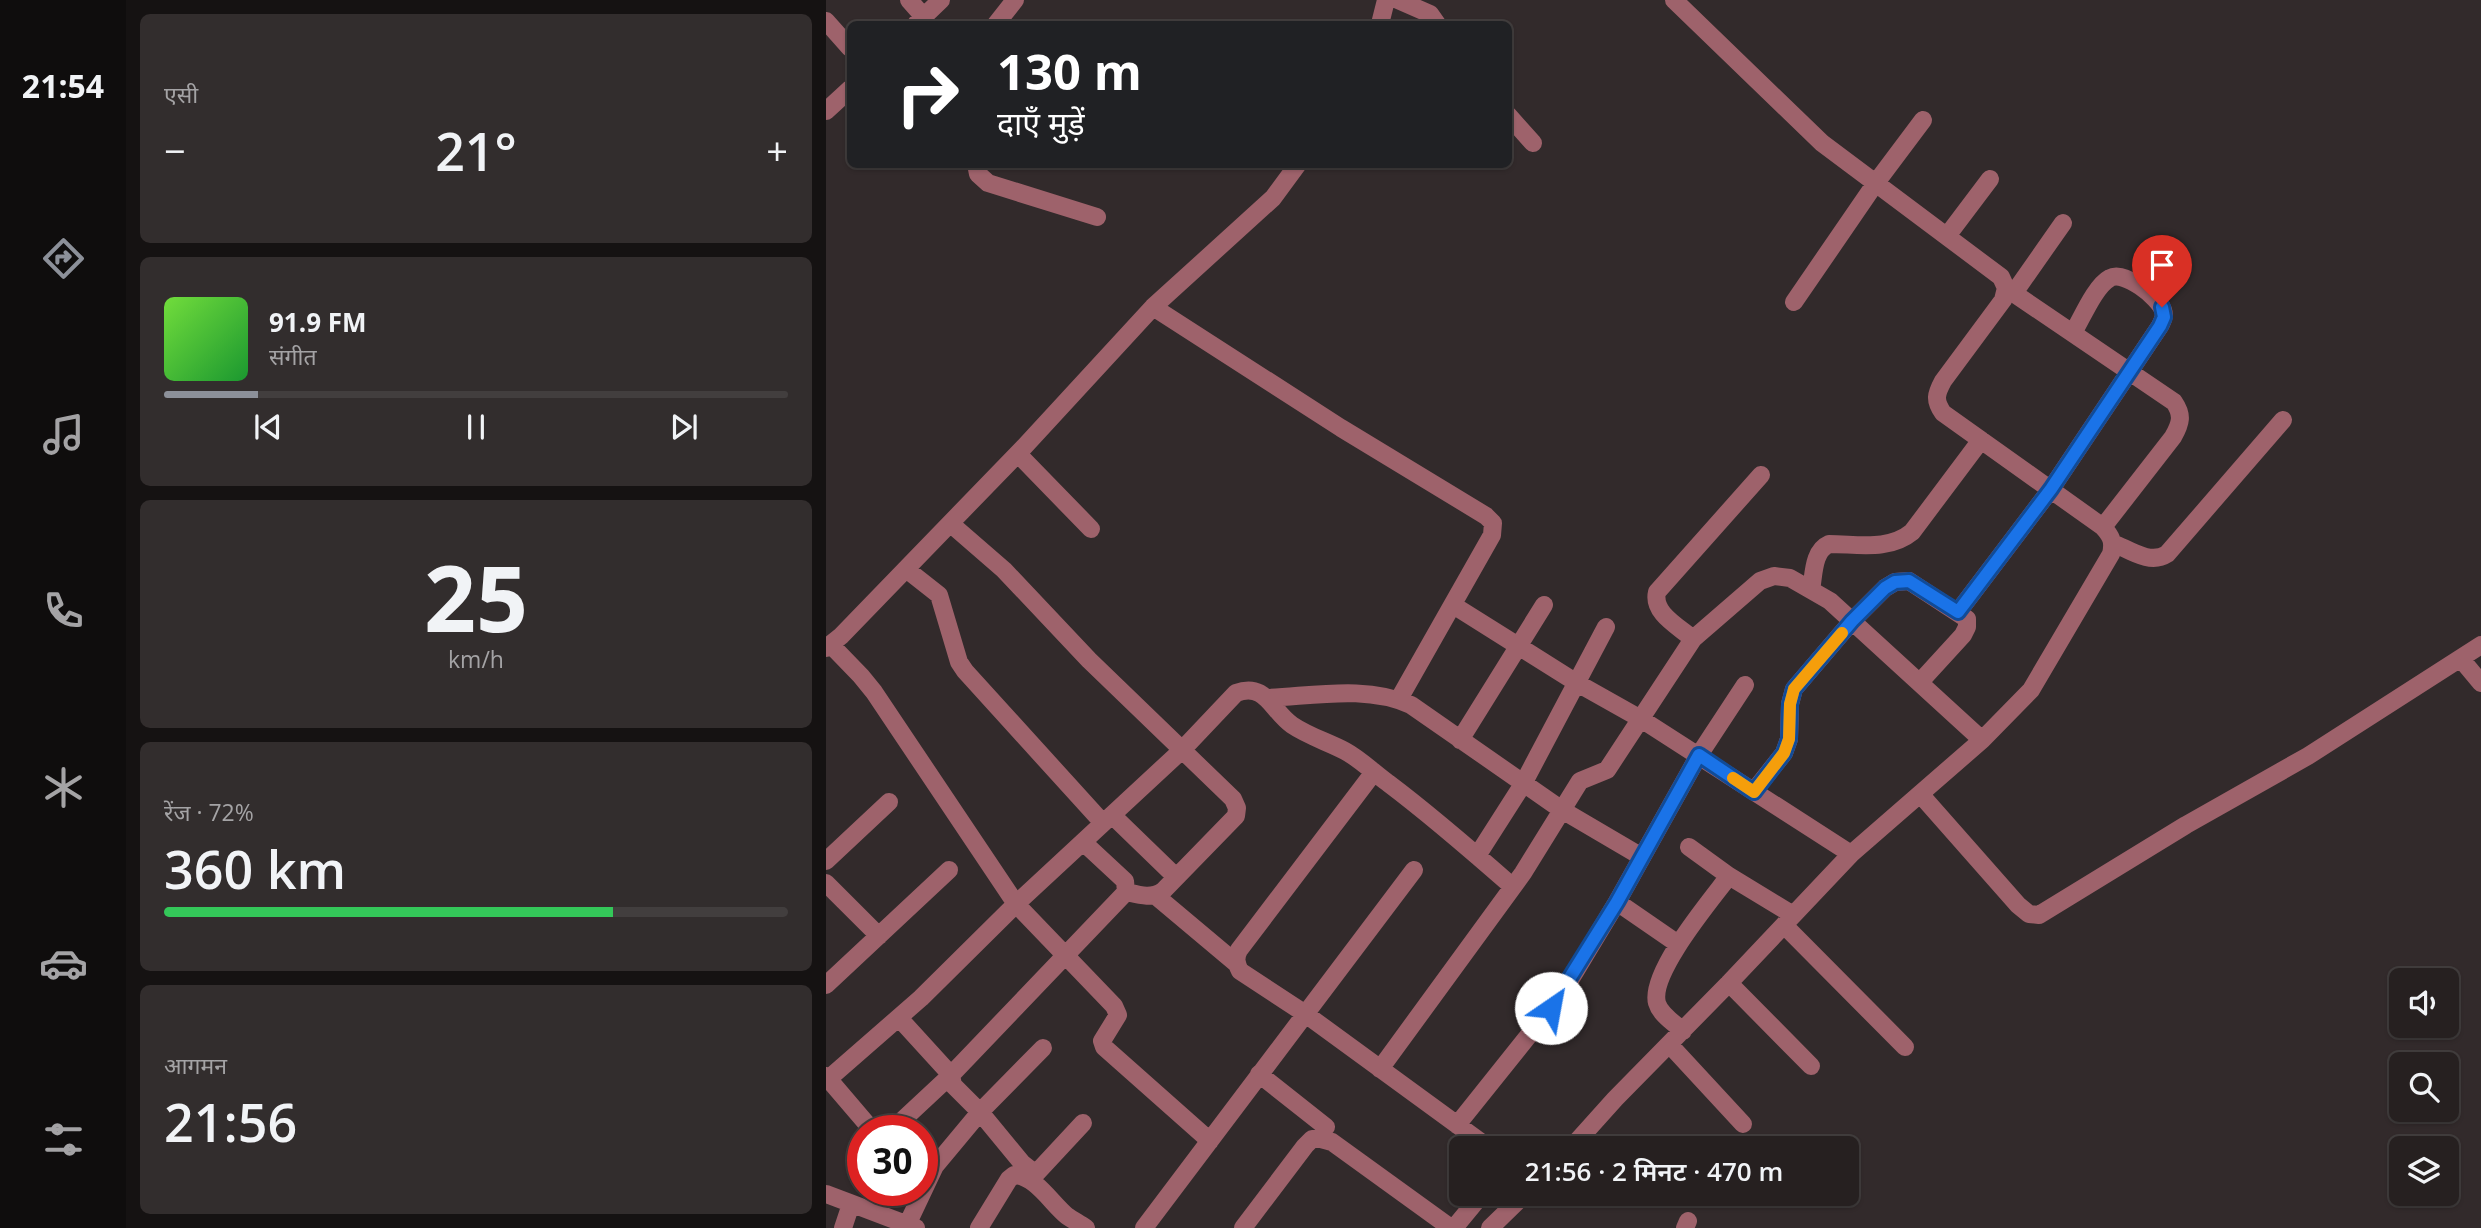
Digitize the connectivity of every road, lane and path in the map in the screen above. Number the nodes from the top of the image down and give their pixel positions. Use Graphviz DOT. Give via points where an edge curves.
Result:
graph roads {
  1 [pos="909,0"];
  2 [pos="941,0"];
  3 [pos="1015,0"];
  4 [pos="1387,0"];
  5 [pos="1398,0"];
  6 [pos="1674,0"];
  7 [pos="826,21"];
  8 [pos="920,21"];
  9 [pos="998,21"];
  10 [pos="1381,21"];
  11 [pos="1435,21"];
  12 [pos="847,45"];
  13 [pos="847,92"];
  14 [pos="826,111"];
  15 [pos="1512,119"];
  16 [pos="1923,120"];
  17 [pos="1533,143"];
  18 [pos="977,168"];
  19 [pos="1295,168"];
  20 [pos="1990,179"];
  21 [pos="1875,184"];
  22 [pos="1097,217"];
  23 [pos="2063,223"];
  24 [pos="1947,236"];
  25 [pos="2010,290"];
  26 [pos="1794,302"];
  27 [pos="1153,307"];
  28 [pos="2073,333"];
  29 [pos="2130,371"];
  30 [pos="2283,420"];
  31 [pos="1981,440"];
  32 [pos="1018,454"];
  33 [pos="1760,475"];
  34 [pos="2051,489"];
  35 [pos="950,524"];
  36 [pos="2103,527"];
  37 [pos="1091,528"];
  38 [pos="2113,543"];
  39 [pos="906,569"];
  40 [pos="1811,590"];
  41 [pos="1453,605"];
  42 [pos="1544,605"];
  43 [pos="1958,612"];
  44 [pos="1852,621"];
  45 [pos="1606,626"];
  46 [pos="1692,639"];
  47 [pos="2481,645"];
  48 [pos="1518,646"];
  49 [pos="828,647"];
  50 [pos="2461,659"];
  51 [pos="1920,682"];
  52 [pos="1577,683"];
  53 [pos="2481,683"];
  54 [pos="1745,685"];
  55 [pos="1266,698"];
  56 [pos="1399,699"];
  57 [pos="1641,719"];
  58 [pos="1460,740"];
  59 [pos="1982,740"];
  60 [pos="1182,750"];
  61 [pos="1699,755"];
  62 [pos="1374,772"];
  63 [pos="1523,785"];
  64 [pos="1754,792"];
  65 [pos="1921,795"];
  66 [pos="889,802"];
  67 [pos="1562,810"];
  68 [pos="1108,819"];
  69 [pos="1083,842"];
  70 [pos="1689,847"];
  71 [pos="1851,855"];
  72 [pos="1478,856"];
  73 [pos="1642,857"];
  74 [pos="826,861"];
  75 [pos="949,870"];
  76 [pos="1414,870"];
  77 [pos="1729,876"];
  78 [pos="1176,877"];
  79 [pos="826,883"];
  80 [pos="1513,887"];
  81 [pos="1126,892"];
  82 [pos="1156,895"];
  83 [pos="1617,902"];
  84 [pos="1016,904"];
  85 [pos="1789,920"];
  86 [pos="879,936"];
  87 [pos="1678,944"];
  88 [pos="1065,955"];
  89 [pos="1237,964"];
  90 [pos="1729,984"];
  91 [pos="826,985"];
  92 [pos="1304,1013"];
  93 [pos="899,1018"];
  94 [pos="1683,1031"];
  95 [pos="1669,1044"];
  96 [pos="1905,1047"];
  97 [pos="1043,1048"];
  98 [pos="1811,1066"];
  99 [pos="1380,1069"];
  100 [pos="1259,1074"];
  101 [pos="951,1075"];
  102 [pos="827,1079"];
  103 [pos="980,1112"];
  104 [pos="859,1115"];
  105 [pos="908,1115"];
  106 [pos="1083,1123"];
  107 [pos="1744,1124"];
  108 [pos="1457,1125"];
  109 [pos="1326,1127"];
  110 [pos="1472,1136"];
  111 [pos="1582,1136"];
  112 [pos="1210,1141"];
  113 [pos="938,1162"];
  114 [pos="1033,1177"];
  115 [pos="826,1194"];
  116 [pos="847,1202"];
  117 [pos="850,1206"];
  118 [pos="856,1206"];
  119 [pos="917,1206"];
  120 [pos="1472,1206"];
  121 [pos="1513,1206"];
  122 [pos="911,1226"];
  123 [pos="843,1228"];
  124 [pos="979,1228"];
  125 [pos="1086,1228"];
  126 [pos="1144,1228"];
  127 [pos="1243,1228"];
  128 [pos="1453,1228"];
  129 [pos="1490,1228"];
  1 -- 8 [label="street"];
  2 -- 8 [label="street"];
  3 -- 9 [label="street"];
  4 -- 10 [label="street"];
  5 -- 11 [label="street" via="1430,14"];
  6 -- 21 [label="street" via="1822,143"];
  7 -- 12 [label="street"];
  13 -- 14 [label="street"];
  15 -- 17 [label="street"];
  16 -- 21 [label="street"];
  18 -- 22 [label="street" via="988,183"];
  19 -- 27 [label="street" via="1260,211"];
  20 -- 24 [label="street"];
  21 -- 24 [label="street"];
  21 -- 26 [label="street"];
  23 -- 25 [label="street"];
  24 -- 25 [label="street" via="2001,277"];
  25 -- 28 [label="street"];
  25 -- 31 [label="street" via="1936,394 1943,413"];
  27 -- 32 [label="street"];
  27 -- 41 [label="street" via="1486,516 1493,523 1492,535"];
  28 -- 29 [label="street"];
  28 -- 29 [label="street" via="2100,286 2117,275 2129,278 2162,307 2164,317"];
  29 -- 34 [label="street"];
  29 -- 36 [label="street" via="2174,402 2181,412 2180,425"];
  30 -- 38 [label="street" via="2167,554 2151,559"];
  31 -- 34 [label="street"];
  31 -- 40 [label="street" via="1900,542 1822,547"];
  32 -- 35 [label="street"];
  32 -- 37 [label="street"];
  33 -- 46 [label="street" via="1657,592 1659,610"];
  34 -- 36 [label="street"];
  34 -- 43 [label="street"];
  35 -- 39 [label="street"];
  35 -- 60 [label="street" via="1004,570"];
  36 -- 38 [label="street"];
  38 -- 59 [label="street" via="2111,554 2036,684"];
  39 -- 49 [label="street"];
  39 -- 68 [label="street" via="939,595 965,671"];
  40 -- 44 [label="street"];
  40 -- 46 [label="street" via="1790,578 1774,576 1760,581"];
  41 -- 48 [label="street"];
  41 -- 56 [label="street"];
  42 -- 48 [label="street"];
  43 -- 44 [label="street" via="1909,581 1895,582"];
  43 -- 51 [label="street" via="1967,619 1963,635"];
  44 -- 51 [label="street"];
  44 -- 64 [label="street" via="1794,689 1784,753"];
  45 -- 52 [label="street"];
  46 -- 57 [label="street"];
  47 -- 50 [label="street"];
  48 -- 52 [label="street"];
  48 -- 58 [label="street"];
  49 -- 84 [label="street" via="874,692"];
  50 -- 53 [label="street"];
  50 -- 65 [label="street" via="2308,757 2039,915 2018,905"];
  51 -- 59 [label="street"];
  52 -- 57 [label="street"];
  52 -- 63 [label="street"];
  54 -- 61 [label="street"];
  55 -- 56 [label="street" via="1348,692"];
  55 -- 60 [label="street" via="1247,689 1236,693"];
  55 -- 62 [label="street" via="1292,724"];
  56 -- 58 [label="street"];
  57 -- 61 [label="street"];
  57 -- 67 [label="street" via="1607,771 1580,781"];
  58 -- 63 [label="street"];
  59 -- 65 [label="street"];
  60 -- 68 [label="street"];
  60 -- 78 [label="street" via="1237,808 1236,816"];
  61 -- 64 [label="street"];
  61 -- 73 [label="street"];
  62 -- 72 [label="street"];
  62 -- 89 [label="street" via="1239,950"];
  63 -- 67 [label="street"];
  63 -- 72 [label="street"];
  64 -- 71 [label="street"];
  65 -- 71 [label="street"];
  66 -- 74 [label="street"];
  67 -- 73 [label="street"];
  67 -- 80 [label="street"];
  68 -- 69 [label="street"];
  68 -- 78 [label="street"];
  69 -- 81 [label="street" via="1125,881"];
  69 -- 84 [label="street"];
  70 -- 77 [label="street"];
  71 -- 85 [label="street"];
  72 -- 80 [label="street"];
  73 -- 83 [label="street"];
  75 -- 86 [label="street"];
  76 -- 92 [label="street"];
  77 -- 85 [label="street"];
  77 -- 87 [label="street"];
  78 -- 82 [label="street"];
  79 -- 86 [label="street"];
  80 -- 99 [label="street"];
  81 -- 82 [label="street"];
  81 -- 88 [label="street"];
  82 -- 89 [label="street"];
  83 -- 87 [label="street"];
  83 -- 108 [label="street" via="1551,1008"];
  84 -- 88 [label="street"];
  84 -- 93 [label="street"];
  85 -- 90 [label="street"];
  85 -- 96 [label="street"];
  86 -- 91 [label="street"];
  87 -- 94 [label="street" via="1656,1000 1659,1009"];
  88 -- 101 [label="street"];
  88 -- 112 [label="street" via="1118,1015 1102,1041 1104,1046"];
  89 -- 92 [label="street" via="1240,971"];
  90 -- 94 [label="street"];
  90 -- 98 [label="street"];
  92 -- 99 [label="street"];
  92 -- 100 [label="street"];
  93 -- 101 [label="street"];
  93 -- 102 [label="street"];
  94 -- 95 [label="street"];
  95 -- 107 [label="street"];
  95 -- 111 [label="street"];
  97 -- 103 [label="street"];
  99 -- 108 [label="street"];
  100 -- 109 [label="street"];
  100 -- 112 [label="street"];
  101 -- 103 [label="street" via="953,1085"];
  101 -- 105 [label="street"];
  102 -- 104 [label="street"];
  103 -- 113 [label="street"];
  103 -- 114 [label="street"];
  106 -- 114 [label="street"];
  108 -- 110 [label="street"];
  112 -- 126 [label="street"];
  114 -- 124 [label="street" via="1014,1175 1009,1179"];
  114 -- 125 [label="street" via="1066,1215"];
  115 -- 116 [label="street"];
  117 -- 123 [label="street"];
  118 -- 122 [label="street"];
  119 -- 122 [label="street"];
  120 -- 128 [label="street"];
  121 -- 129 [label="street"];
  127 -- 128 [label="street" via="1312,1139 1332,1142"];
}
